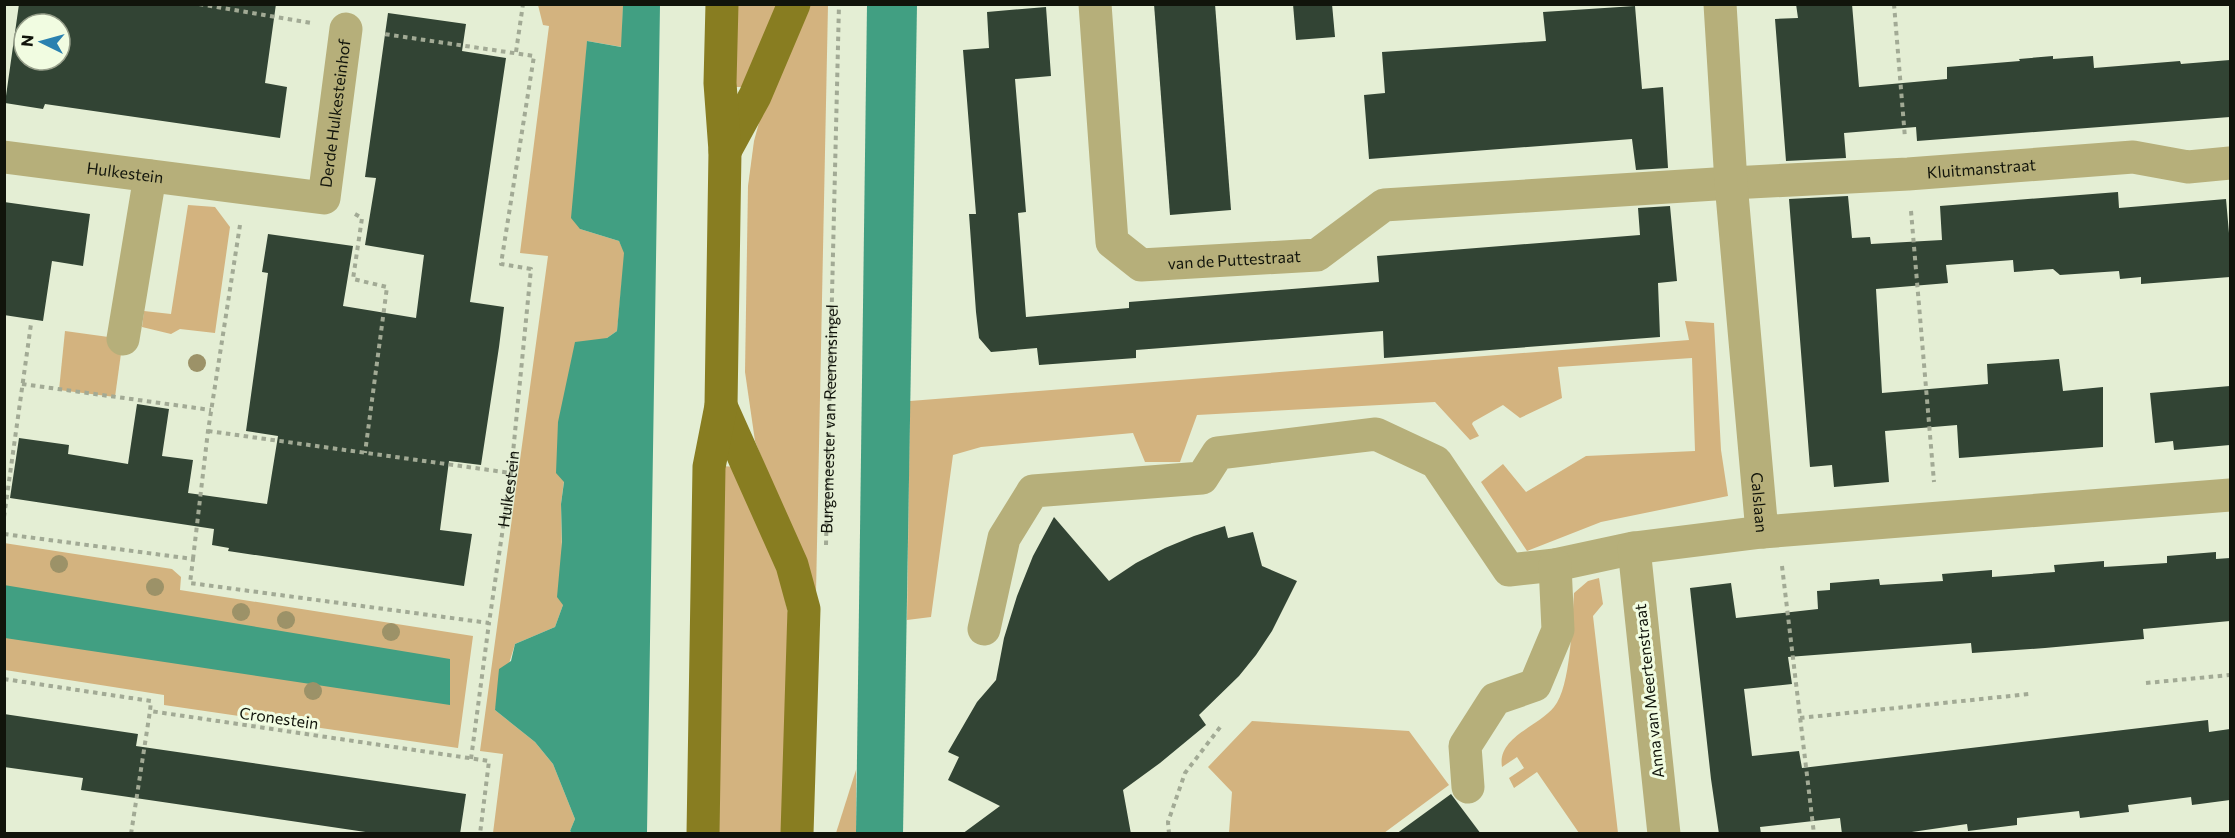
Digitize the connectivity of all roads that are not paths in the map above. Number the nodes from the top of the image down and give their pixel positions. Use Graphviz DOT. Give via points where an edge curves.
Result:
graph roads {
  1 [pos="722,4"];
  2 [pos="794,4"];
  3 [pos="1095,4"];
  4 [pos="1720,4"];
  5 [pos="346,29"];
  6 [pos="725,151"];
  7 [pos="4,157"];
  8 [pos="2230,163"];
  9 [pos="150,176"];
  10 [pos="1731,183"];
  11 [pos="324,198"];
  12 [pos="123,339"];
  13 [pos="721,406"];
  14 [pos="2230,495"];
  15 [pos="1770,531"];
  16 [pos="1634,548"];
  17 [pos="1555,565"];
  18 [pos="984,629"];
  19 [pos="1468,787"];
  20 [pos="703,834"];
  21 [pos="797,834"];
  22 [pos="1664,834"];
  1 -- 6 [label="main road" via="720,83"];
  2 -- 6 [label="main road"];
  3 -- 10 [label="street, van de Puttestraat" via="1112,242 1141,265 1317,255 1384,205"];
  4 -- 10 [label="street, Calslaan"];
  5 -- 11 [label="street, Derde Hulkesteinhof"];
  6 -- 13 [label="main road"];
  7 -- 9 [label="street, Hulkestein"];
  8 -- 10 [label="street, Kluitmanstraat" via="2188,167 2133,157"];
  9 -- 11 [label="street, Hulkestein"];
  9 -- 12 [label="street"];
  10 -- 15 [label="street, Calslaan"];
  13 -- 20 [label="main road" via="709,467"];
  13 -- 21 [label="main road" via="792,565 804,609"];
  14 -- 15 [label="street, Calslaan"];
  15 -- 16 [label="street"];
  16 -- 17 [label="street"];
  16 -- 22 [label="street, Anna van Meertenstraat"];
  17 -- 18 [label="street" via="1509,570 1436,462 1376,434 1218,453 1202,478 1033,491 1004,538"];
  17 -- 19 [label="street" via="1558,630 1535,685 1495,699 1465,746"];
}
